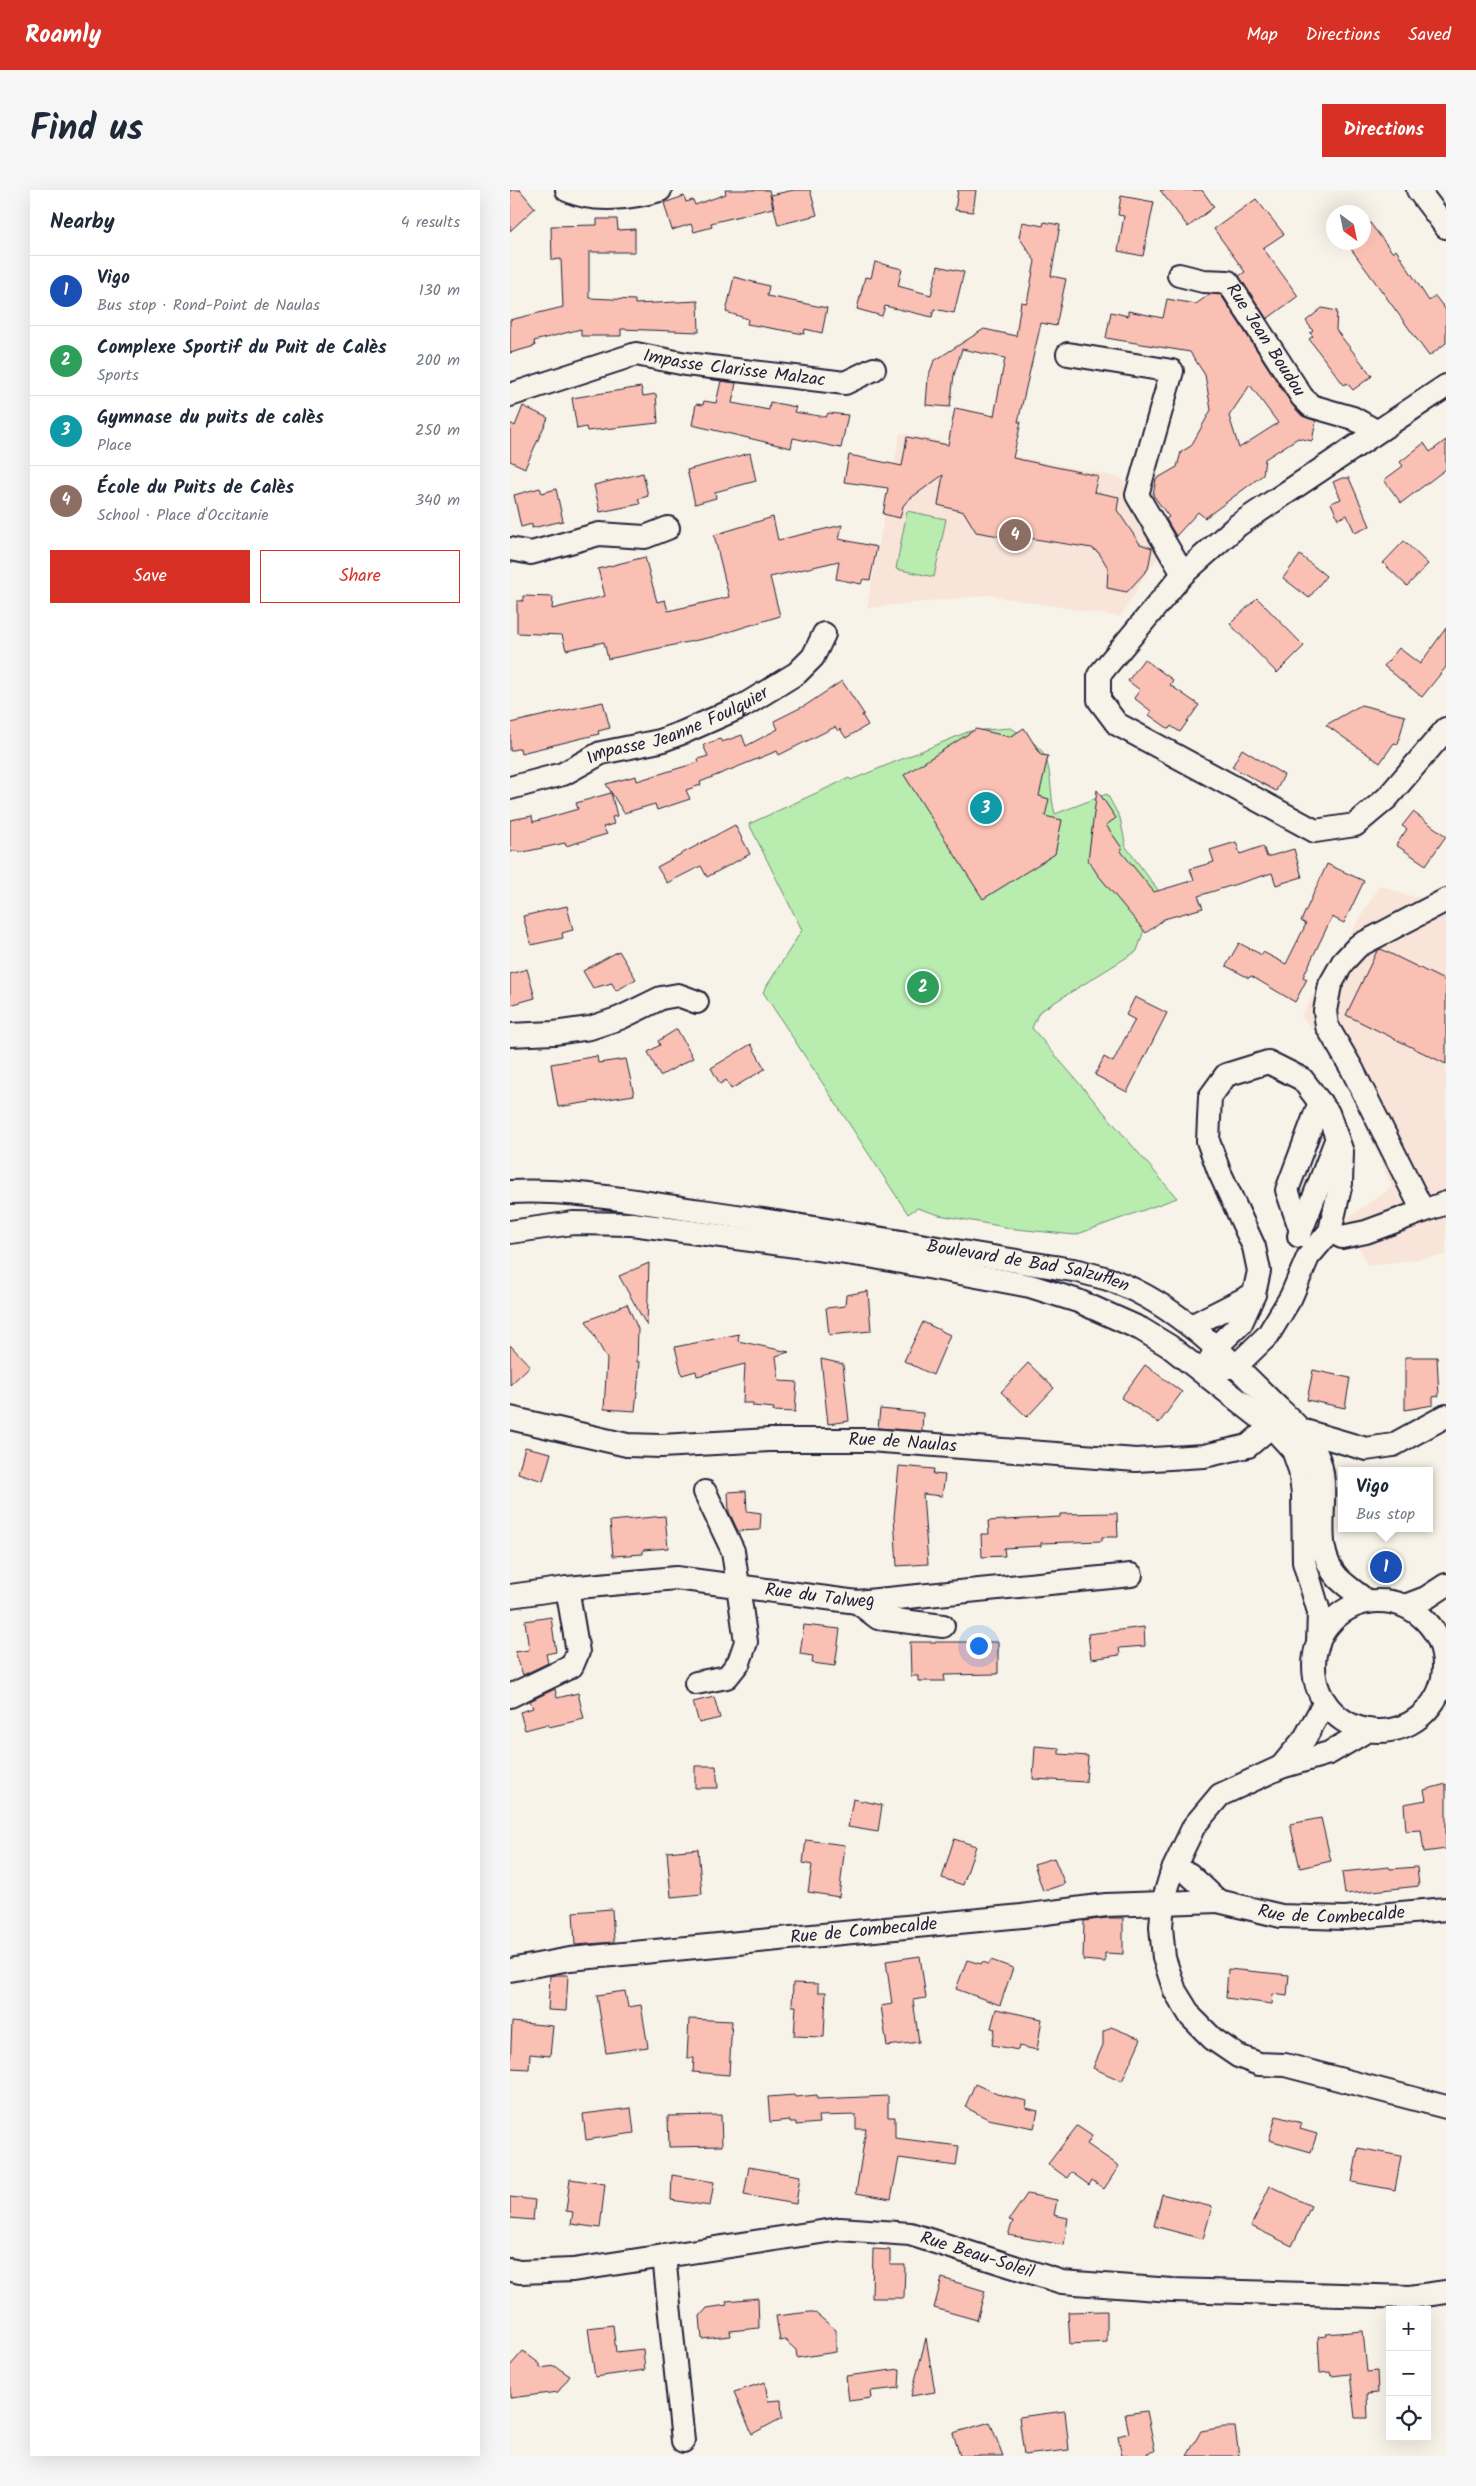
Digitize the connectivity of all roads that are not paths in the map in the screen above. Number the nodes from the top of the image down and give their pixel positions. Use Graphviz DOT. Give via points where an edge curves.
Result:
graph roads {
  1 [pos="567,190"];
  2 [pos="660,190"];
  3 [pos="1418,190"];
  4 [pos="1446,227"];
  5 [pos="1179,275"];
  6 [pos="1068,354"];
  7 [pos="874,369"];
  8 [pos="1446,386"];
  9 [pos="510,395"];
  10 [pos="1376,431"];
  11 [pos="668,528"];
  12 [pos="510,548"];
  13 [pos="1183,574"];
  14 [pos="824,634"];
  15 [pos="1446,729"];
  16 [pos="510,788"];
  17 [pos="1446,900"];
  18 [pos="696,1002"];
  19 [pos="510,1035"];
  20 [pos="1324,1108"];
  21 [pos="1337,1138"];
  22 [pos="510,1192"];
  23 [pos="1446,1203"];
  24 [pos="1423,1211"];
  25 [pos="510,1216"];
  26 [pos="632,1224"];
  27 [pos="1301,1231"];
  28 [pos="1330,1231"];
  29 [pos="510,1232"];
  30 [pos="1308,1257"];
  31 [pos="1030,1286"];
  32 [pos="1254,1294"];
  33 [pos="1191,1326"];
  34 [pos="1213,1355"];
  35 [pos="1236,1366"];
  36 [pos="1217,1384"];
  37 [pos="1446,1416"];
  38 [pos="510,1418"];
  39 [pos="1286,1424"];
  40 [pos="706,1492"];
  41 [pos="1132,1574"];
  42 [pos="738,1585"];
  43 [pos="1446,1585"];
  44 [pos="567,1588"];
  45 [pos="510,1596"];
  46 [pos="857,1602"];
  47 [pos="1368,1602"];
  48 [pos="1405,1606"];
  49 [pos="943,1626"];
  50 [pos="1444,1640"];
  51 [pos="1318,1644"];
  52 [pos="696,1683"];
  53 [pos="510,1696"];
  54 [pos="1441,1699"];
  55 [pos="1325,1702"];
  56 [pos="1368,1730"];
  57 [pos="1281,1767"];
  58 [pos="1248,1781"];
  59 [pos="1189,1874"];
  60 [pos="1173,1901"];
  61 [pos="1218,1901"];
  62 [pos="1446,1909"];
  63 [pos="510,1970"];
  64 [pos="1446,2107"];
  65 [pos="664,2256"];
  66 [pos="510,2270"];
  67 [pos="1446,2292"];
  68 [pos="683,2441"];
  1 -- 2 [label="street" via="585,196 617,197"];
  3 -- 4 [label="street"];
  5 -- 10 [label="street, Rue Jean Boudou" via="1203,281 1228,282 1302,397 1312,406 1353,418"];
  6 -- 13 [label="street" via="1172,371 1137,495"];
  7 -- 9 [label="street, Impasse Clarisse Malzac" via="845,383 686,364 636,354"];
  8 -- 10 [label="street"];
  10 -- 13 [label="street" via="1238,525"];
  11 -- 12 [label="street" via="645,537 599,534 531,553"];
  13 -- 15 [label="street" via="1099,675 1098,700 1117,724 1315,831 1355,825 1387,798"];
  14 -- 16 [label="street, Impasse Jeanne Foulquier" via="813,657 797,673 743,706 660,741 601,753 563,774"];
  17 -- 24 [label="street" via="1358,946 1343,962 1330,985 1325,1011 1327,1026"];
  18 -- 19 [label="street" via="678,995 660,998 620,1018 590,1028"];
  20 -- 21 [label="street"];
  20 -- 27 [label="street" via="1297,1206"];
  20 -- 32 [label="street" via="1302,1079 1268,1062 1226,1075 1210,1097 1208,1141 1254,1247 1259,1271"];
  21 -- 27 [label="street"];
  21 -- 28 [label="street" via="1342,1152 1341,1183"];
  22 -- 33 [label="street, Boulevard de Bad Salzuflen" via="588,1195 1079,1271 1116,1282"];
  23 -- 24 [label="street"];
  24 -- 28 [label="street" via="1366,1232 1342,1237"];
  25 -- 26 [label="street" via="567,1209"];
  26 -- 29 [label="street, Boulevard de Bad Salzuflen" via="573,1223"];
  26 -- 31 [label="street, Boulevard de Bad Salzuflen" via="869,1256"];
  27 -- 30 [label="street" via="1296,1244"];
  28 -- 30 [label="street"];
  30 -- 35 [label="street" via="1291,1297 1268,1335"];
  31 -- 34 [label="street" via="1085,1287 1150,1318"];
  31 -- 36 [label="street, Boulevard de Bad Salzuflen" via="1078,1301 1141,1329"];
  32 -- 33 [label="street"];
  32 -- 34 [label="street" via="1240,1323"];
  33 -- 34 [label="street, Boulevard de Bad Salzuflen"];
  34 -- 35 [label="street, Boulevard de Bad Salzuflen"];
  34 -- 36 [label="street"];
  35 -- 39 [label="street, Boulevard de Bad Salzuflen"];
  36 -- 39 [label="street, Boulevard de Bad Salzuflen"];
  37 -- 39 [label="street" via="1393,1445 1366,1449"];
  38 -- 39 [label="street, Rue de Naulas" via="627,1445 868,1440 1136,1460 1204,1456 1248,1446"];
  39 -- 47 [label="street, Boulevard de Bad Salzuflen" via="1316,1453 1322,1469 1325,1556 1337,1577"];
  39 -- 51 [label="street, Boulevard de Bad Salzuflen" via="1300,1470 1304,1562 1319,1612"];
  40 -- 42 [label="street" via="733,1551"];
  41 -- 46 [label="street, Rue du Talweg"];
  42 -- 44 [label="street, Rue du Talweg" via="676,1578"];
  42 -- 46 [label="street, Rue du Talweg"];
  42 -- 52 [label="street" via="746,1642 740,1662 727,1677"];
  43 -- 48 [label="street"];
  44 -- 45 [label="street, Rue du Talweg"];
  44 -- 53 [label="street" via="578,1652 572,1666"];
  46 -- 49 [label="street" via="878,1618"];
  47 -- 48 [label="street"];
  47 -- 51 [label="street" via="1346,1610 1329,1625"];
  48 -- 50 [label="street"];
  50 -- 54 [label="street"];
  51 -- 55 [label="street" via="1314,1664 1317,1684"];
  54 -- 56 [label="street" via="1406,1726 1386,1731"];
  55 -- 56 [label="street" via="1351,1725"];
  55 -- 57 [label="street" via="1305,1738"];
  56 -- 57 [label="street" via="1329,1753"];
  57 -- 58 [label="street"];
  58 -- 59 [label="street" via="1205,1834"];
  58 -- 60 [label="street" via="1220,1795 1194,1826 1172,1872"];
  59 -- 60 [label="street"];
  59 -- 61 [label="street"];
  60 -- 61 [label="street, Rue de Combecalde"];
  60 -- 63 [label="street, Rue de Combecalde" via="1106,1904 1022,1916 570,1959"];
  60 -- 64 [label="street" via="1184,1974 1208,2017 1228,2034 1246,2047 1285,2065"];
  61 -- 62 [label="street, Rue de Combecalde" via="1290,1916 1345,1918"];
  65 -- 66 [label="street, Rue Beau-Soleil" via="573,2270"];
  65 -- 67 [label="street, Rue Beau-Soleil" via="840,2229 910,2234 1062,2282 1172,2290 1410,2297"];
  65 -- 68 [label="street"];
}
